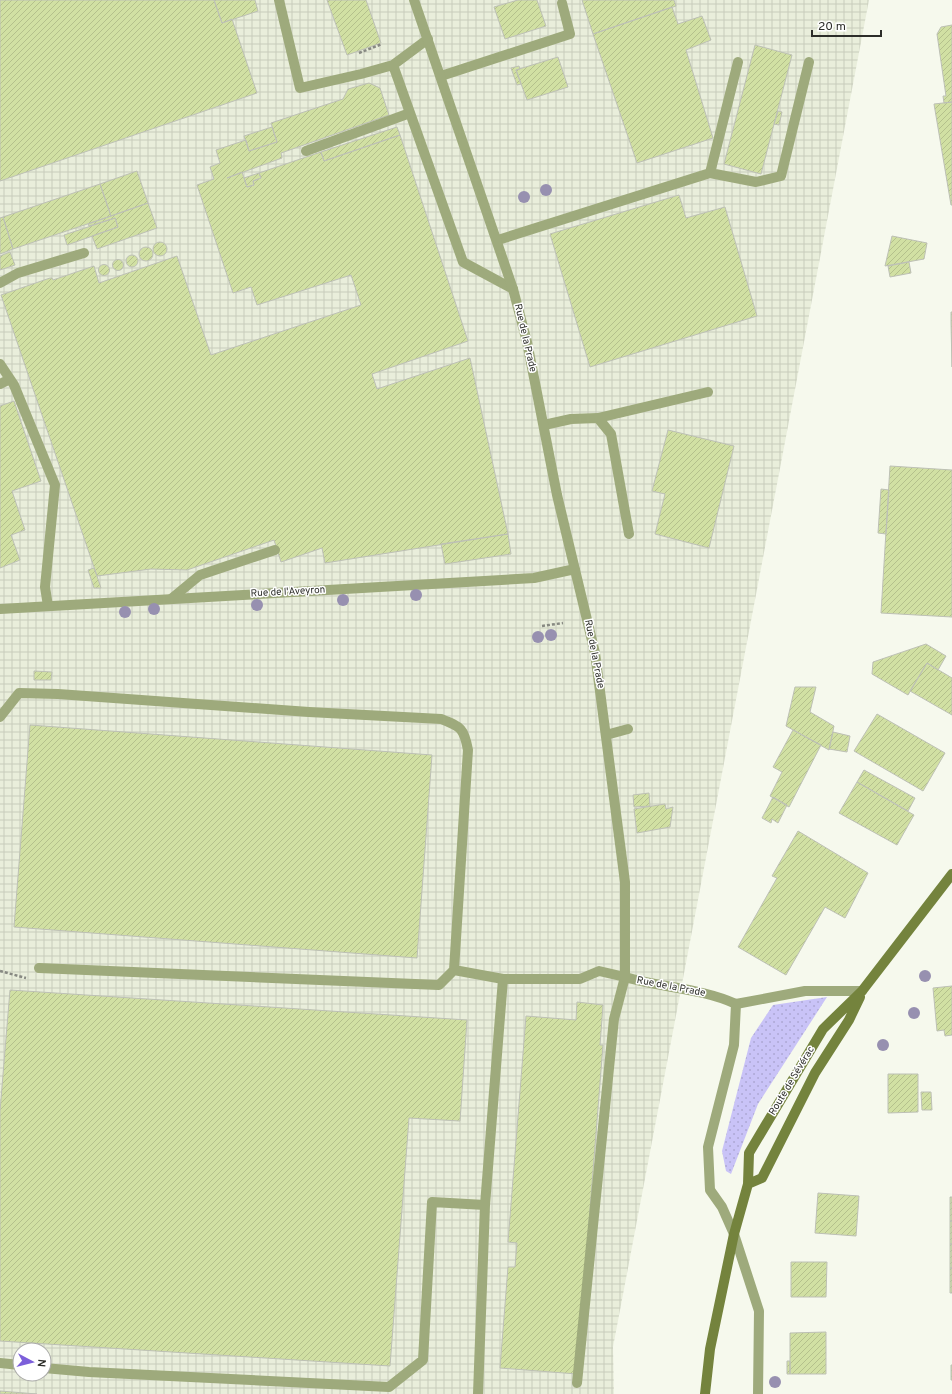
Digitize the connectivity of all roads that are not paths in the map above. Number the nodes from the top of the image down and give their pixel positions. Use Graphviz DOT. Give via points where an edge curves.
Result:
graph roads {
  1 [pos="279,0"];
  2 [pos="414,0"];
  3 [pos="562,3"];
  4 [pos="428,39"];
  5 [pos="738,62"];
  6 [pos="809,62"];
  7 [pos="393,64"];
  8 [pos="440,76"];
  9 [pos="410,113"];
  10 [pos="306,151"];
  11 [pos="710,173"];
  12 [pos="498,240"];
  13 [pos="84,253"];
  14 [pos="0,283"];
  15 [pos="514,289"];
  16 [pos="0,364"];
  17 [pos="10,379"];
  18 [pos="0,384"];
  19 [pos="708,392"];
  20 [pos="598,418"];
  21 [pos="544,425"];
  22 [pos="629,534"];
  23 [pos="275,550"];
  24 [pos="575,569"];
  25 [pos="171,599"];
  26 [pos="48,606"];
  27 [pos="0,609"];
  28 [pos="0,717"];
  29 [pos="628,729"];
  30 [pos="606,735"];
  31 [pos="952,874"];
  32 [pos="39,968"];
  33 [pos="454,970"];
  34 [pos="625,977"];
  35 [pos="503,979"];
  36 [pos="862,991"];
  37 [pos="736,1004"];
  38 [pos="748,1184"];
  39 [pos="485,1205"];
  40 [pos="734,1234"];
  41 [pos="0,1363"];
  42 [pos="12,1364"];
  43 [pos="52,1369"];
  44 [pos="577,1383"];
  45 [pos="478,1394"];
  46 [pos="705,1394"];
  47 [pos="758,1394"];
  1 -- 7 [label="street" via="300,88"];
  2 -- 4 [label="street, Rue de la Prade"];
  3 -- 8 [label="street" via="570,34"];
  4 -- 7 [label="street"];
  4 -- 8 [label="street, Rue de la Prade"];
  5 -- 11 [label="street"];
  6 -- 11 [label="street" via="781,176 756,182"];
  7 -- 9 [label="street"];
  8 -- 12 [label="street, Rue de la Prade"];
  9 -- 10 [label="street"];
  9 -- 15 [label="street" via="463,262"];
  11 -- 12 [label="street"];
  12 -- 15 [label="street, Rue de la Prade"];
  13 -- 14 [label="street" via="18,273"];
  15 -- 21 [label="street, Rue de la Prade"];
  16 -- 17 [label="street"];
  17 -- 18 [label="street"];
  17 -- 26 [label="street" via="55,485 45,587"];
  19 -- 20 [label="street"];
  20 -- 21 [label="street" via="571,419"];
  20 -- 22 [label="street" via="611,434"];
  21 -- 24 [label="street, Rue de la Prade" via="557,495"];
  23 -- 25 [label="street" via="200,575"];
  24 -- 25 [label="street, Rue de l'Aveyron" via="534,578"];
  24 -- 30 [label="street, Rue de la Prade" via="595,653"];
  25 -- 26 [label="street, Rue de l'Aveyron"];
  26 -- 27 [label="street, Rue de l'Aveyron"];
  28 -- 33 [label="street" via="19,693 441,719 459,726 466,737 468,750"];
  29 -- 30 [label="street"];
  30 -- 34 [label="street, Rue de la Prade" via="625,882"];
  31 -- 36 [label="main road, Route de Sévérac"];
  32 -- 33 [label="street" via="438,985"];
  33 -- 35 [label="street"];
  34 -- 35 [label="street" via="599,971 580,979"];
  34 -- 37 [label="street, Rue de la Prade" via="648,984 703,992"];
  34 -- 44 [label="street" via="614,1019"];
  35 -- 39 [label="street"];
  36 -- 37 [label="street" via="805,991"];
  36 -- 38 [label="main road, Route de Sévérac" via="849,1020 815,1073 762,1178"];
  36 -- 38 [label="main road, Route de Sévérac" via="823,1029 749,1153"];
  37 -- 40 [label="street" via="734,1045 708,1147 710,1190 722,1207"];
  38 -- 40 [label="main road, Route de Sévérac"];
  39 -- 43 [label="street" via="432,1202 423,1360 389,1387"];
  39 -- 45 [label="street"];
  40 -- 46 [label="main road, Route de Sévérac" via="710,1349"];
  40 -- 47 [label="street" via="759,1311"];
  41 -- 42 [label="street"];
}
